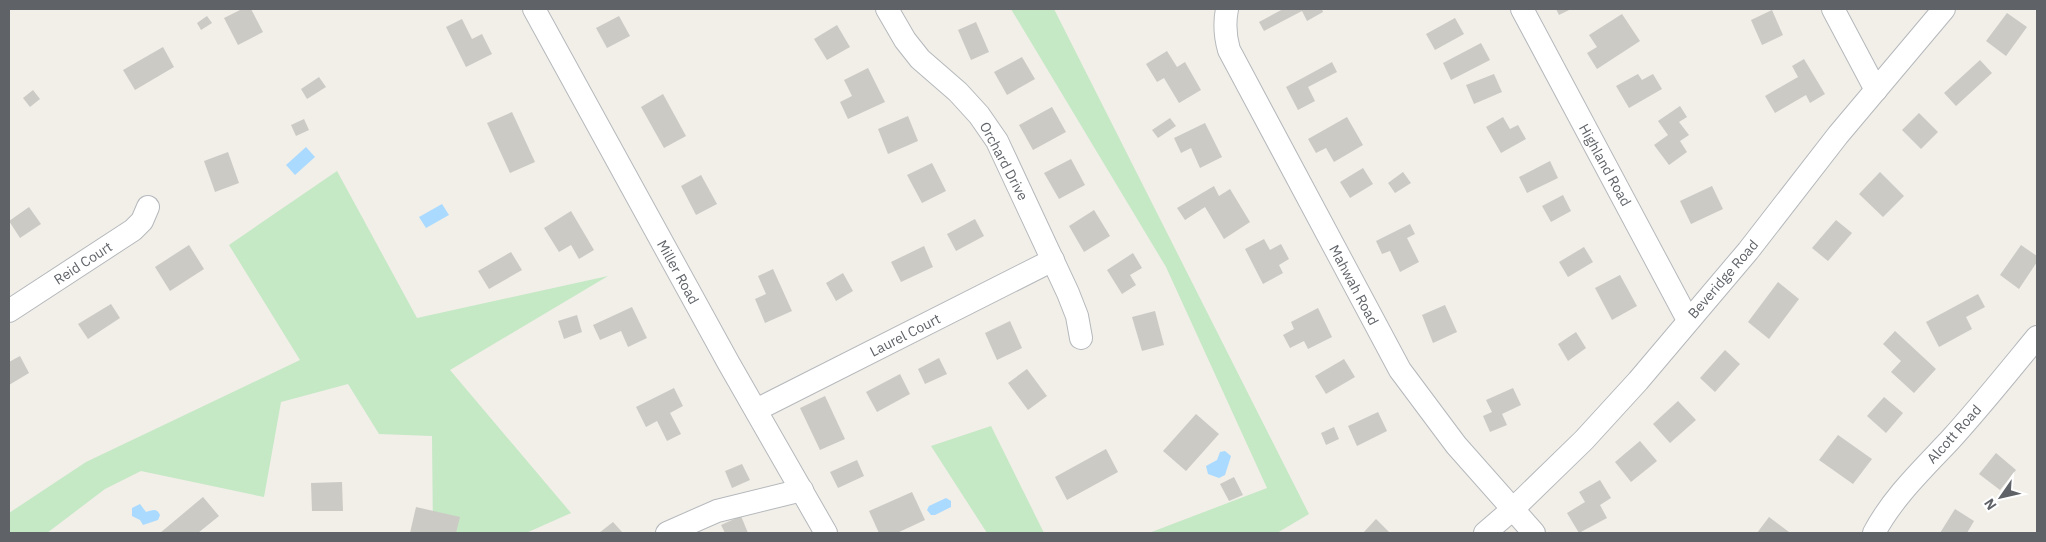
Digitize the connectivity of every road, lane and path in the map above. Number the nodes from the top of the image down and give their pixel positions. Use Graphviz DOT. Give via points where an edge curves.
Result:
graph roads {
  1 [pos="534,9"];
  2 [pos="887,9"];
  3 [pos="1227,9"];
  4 [pos="1522,9"];
  5 [pos="1833,9"];
  6 [pos="1944,9"];
  7 [pos="1876,90"];
  8 [pos="148,207"];
  9 [pos="1053,260"];
  10 [pos="9,311"];
  11 [pos="1688,320"];
  12 [pos="2037,337"];
  13 [pos="1081,338"];
  14 [pos="756,410"];
  15 [pos="802,490"];
  16 [pos="1513,510"];
  17 [pos="667,533"];
  18 [pos="826,533"];
  19 [pos="1484,533"];
  20 [pos="1534,533"];
  21 [pos="1874,533"];
  1 -- 14 [label="street, Miller Road"];
  2 -- 9 [label="street, Orchard Drive" via="904,40 920,59 958,92 997,141"];
  3 -- 16 [label="street, Mahwah Road" via="1224,21 1229,50 1400,370 1456,445"];
  4 -- 11 [label="street, Highland Road"];
  5 -- 7 [label="street"];
  6 -- 7 [label="street, Beveridge Road"];
  7 -- 11 [label="street, Beveridge Road" via="1748,251"];
  8 -- 10 [label="street, Reid Court" via="134,230"];
  9 -- 13 [label="street, Orchard Drive" via="1077,316"];
  9 -- 14 [label="street, Laurel Court"];
  11 -- 16 [label="street, Beveridge Road" via="1584,440"];
  12 -- 21 [label="street, Alcott Road" via="1914,478 1885,513"];
  14 -- 15 [label="street, Miller Road"];
  15 -- 17 [label="street" via="717,511"];
  15 -- 18 [label="street, Miller Road"];
  16 -- 19 [label="street, Beveridge Road"];
  16 -- 20 [label="street, Mahwah Road"];
}
